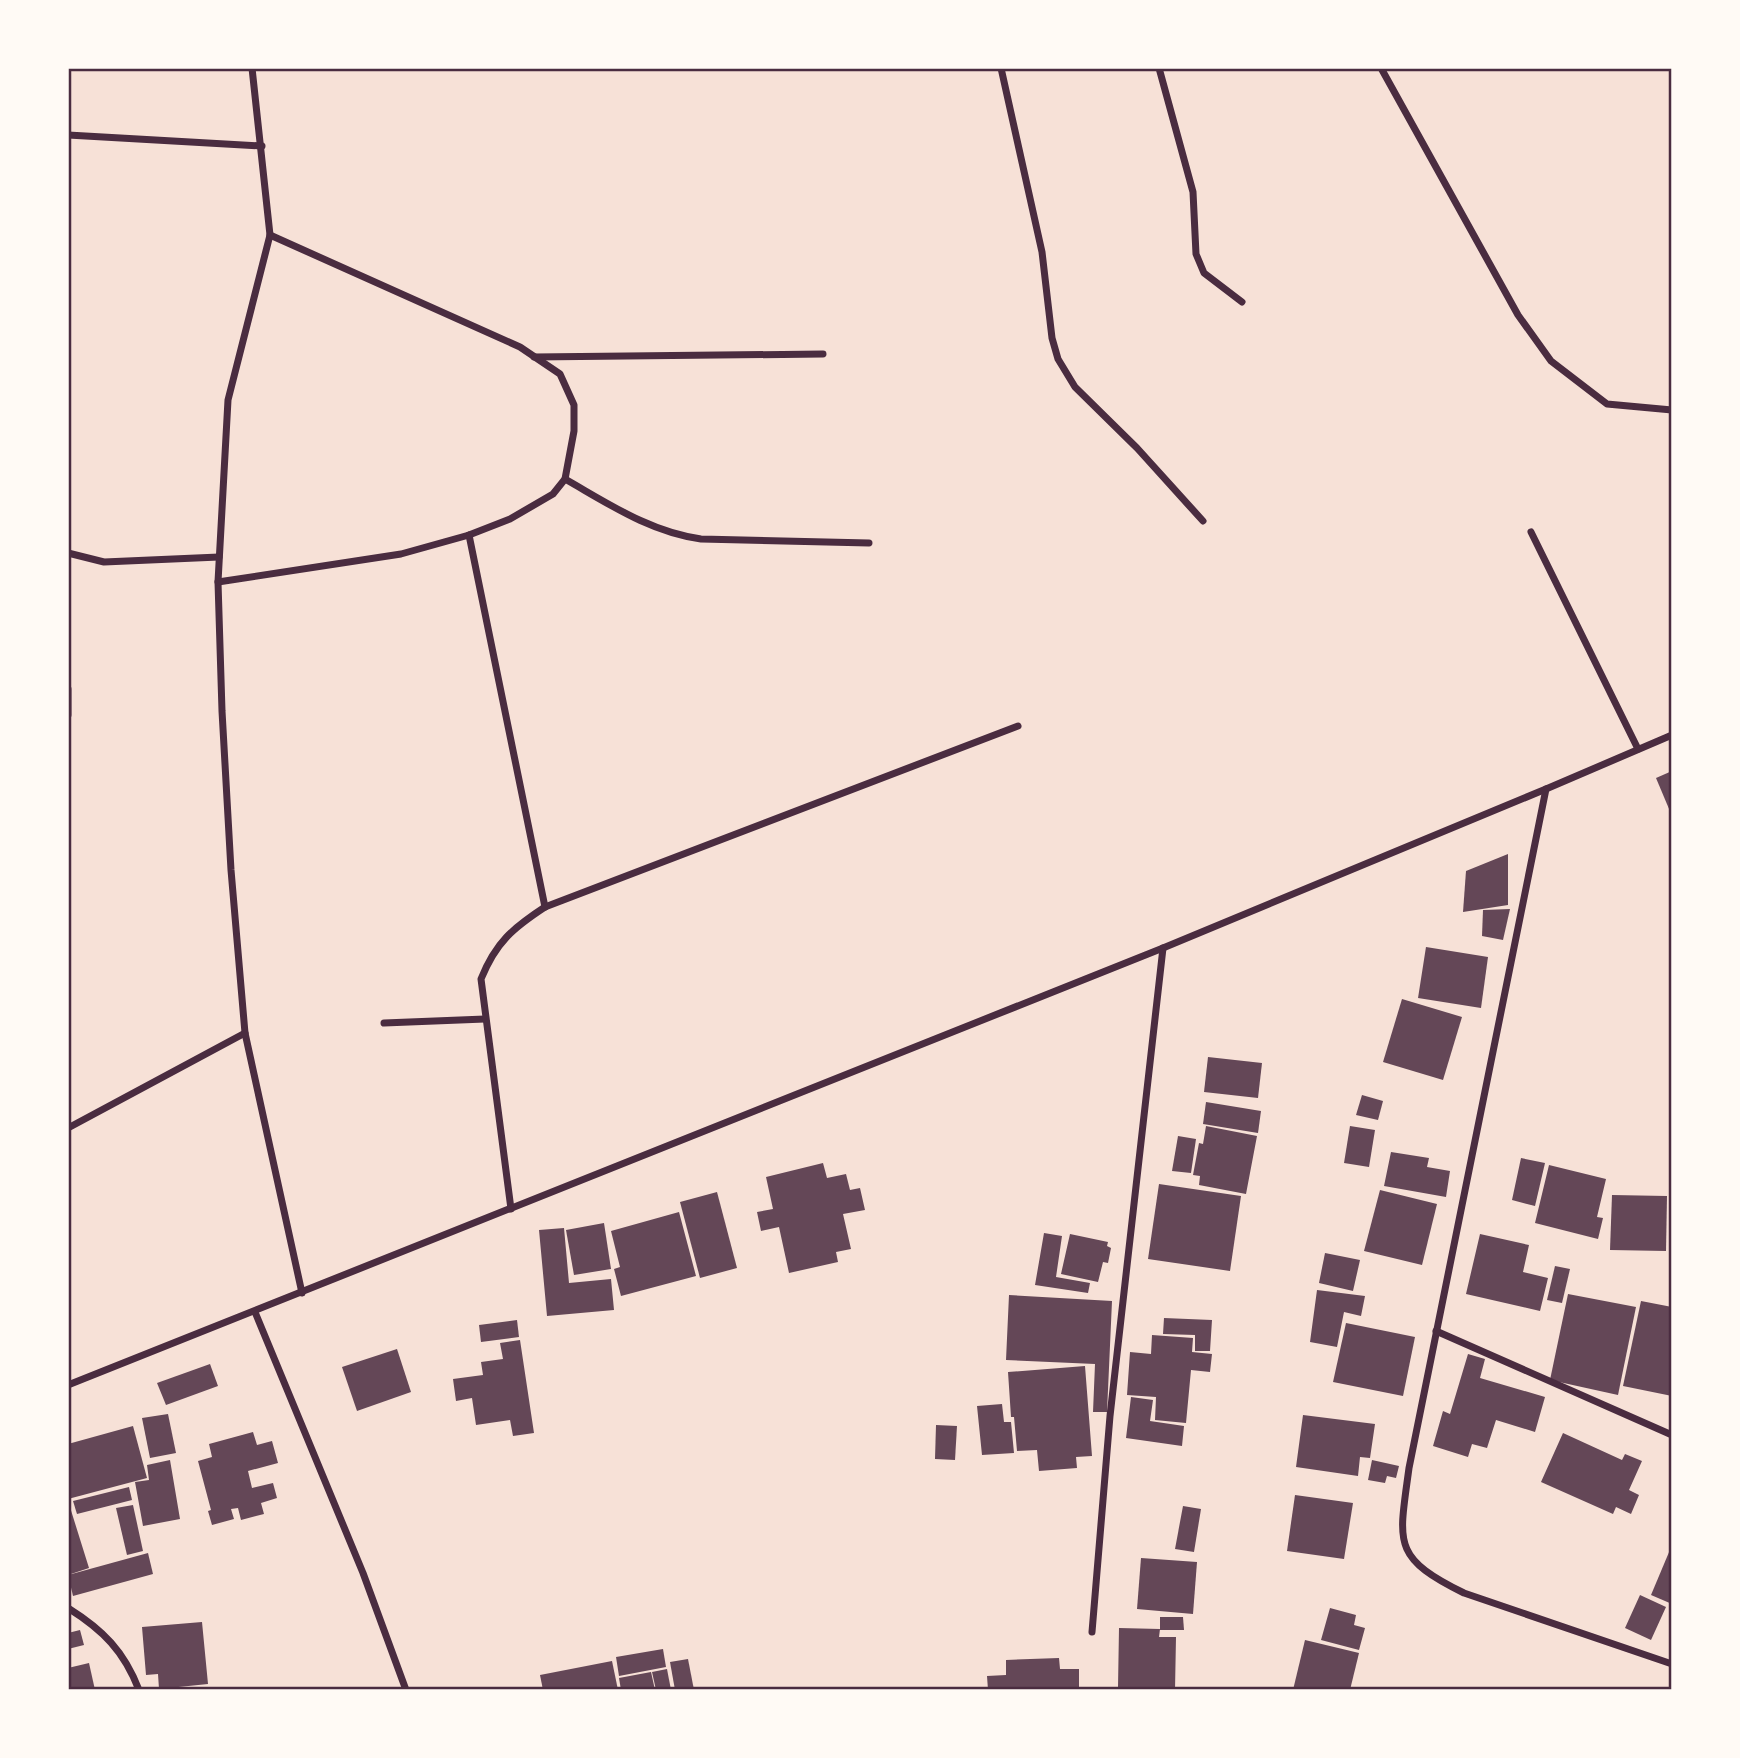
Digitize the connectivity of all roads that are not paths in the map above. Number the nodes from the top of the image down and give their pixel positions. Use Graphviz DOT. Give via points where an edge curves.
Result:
graph roads {
  1 [pos="252,68"];
  2 [pos="1001,68"];
  3 [pos="1159,68"];
  4 [pos="1381,68"];
  5 [pos="68,135"];
  6 [pos="262,146"];
  7 [pos="270,235"];
  8 [pos="1242,302"];
  9 [pos="823,354"];
  10 [pos="534,357"];
  11 [pos="1672,410"];
  12 [pos="565,479"];
  13 [pos="1203,521"];
  14 [pos="1531,532"];
  15 [pos="469,535"];
  16 [pos="869,543"];
  17 [pos="68,553"];
  18 [pos="219,557"];
  19 [pos="218,582"];
  20 [pos="68,689"];
  21 [pos="68,715"];
  22 [pos="1018,726"];
  23 [pos="1672,734"];
  24 [pos="1638,749"];
  25 [pos="1546,789"];
  26 [pos="545,907"];
  27 [pos="1163,948"];
  28 [pos="485,1019"];
  29 [pos="384,1023"];
  30 [pos="245,1033"];
  31 [pos="68,1128"];
  32 [pos="511,1209"];
  33 [pos="302,1293"];
  34 [pos="255,1312"];
  35 [pos="1436,1331"];
  36 [pos="68,1385"];
  37 [pos="1672,1435"];
  38 [pos="68,1608"];
  39 [pos="1092,1632"];
  40 [pos="1672,1664"];
  41 [pos="139,1690"];
  42 [pos="406,1690"];
  1 -- 6 [label="street"];
  2 -- 13 [label="street" via="1042,251 1058,359 1075,387"];
  3 -- 8 [label="street" via="1193,192 1196,254 1204,273"];
  4 -- 11 [label="street" via="1518,315 1551,361 1607,404"];
  5 -- 6 [label="street"];
  6 -- 7 [label="street"];
  7 -- 10 [label="street"];
  7 -- 18 [label="street" via="228,400"];
  9 -- 10 [label="street"];
  10 -- 12 [label="street" via="560,374 574,405"];
  12 -- 15 [label="street" via="539,504"];
  12 -- 16 [label="street" via="650,527 677,536"];
  14 -- 24 [label="street"];
  15 -- 19 [label="street" via="401,554"];
  15 -- 26 [label="street"];
  17 -- 18 [label="street" via="104,562"];
  18 -- 19 [label="street"];
  19 -- 30 [label="street" via="229,843"];
  20 -- 21 [label="street"];
  22 -- 26 [label="street"];
  23 -- 24 [label="street"];
  24 -- 25 [label="street"];
  25 -- 27 [label="street"];
  25 -- 35 [label="street"];
  26 -- 28 [label="street" via="514,927 489,960 481,979"];
  27 -- 32 [label="street"];
  27 -- 39 [label="street" via="1110,1416"];
  28 -- 29 [label="street"];
  28 -- 32 [label="street"];
  30 -- 31 [label="street"];
  30 -- 33 [label="street"];
  32 -- 33 [label="street"];
  33 -- 34 [label="street"];
  34 -- 36 [label="street"];
  34 -- 42 [label="street"];
  35 -- 37 [label="street"];
  35 -- 40 [label="street" via="1403,1511 1404,1546 1414,1563 1464,1593"];
  38 -- 41 [label="street" via="95,1625 129,1665"];
}
